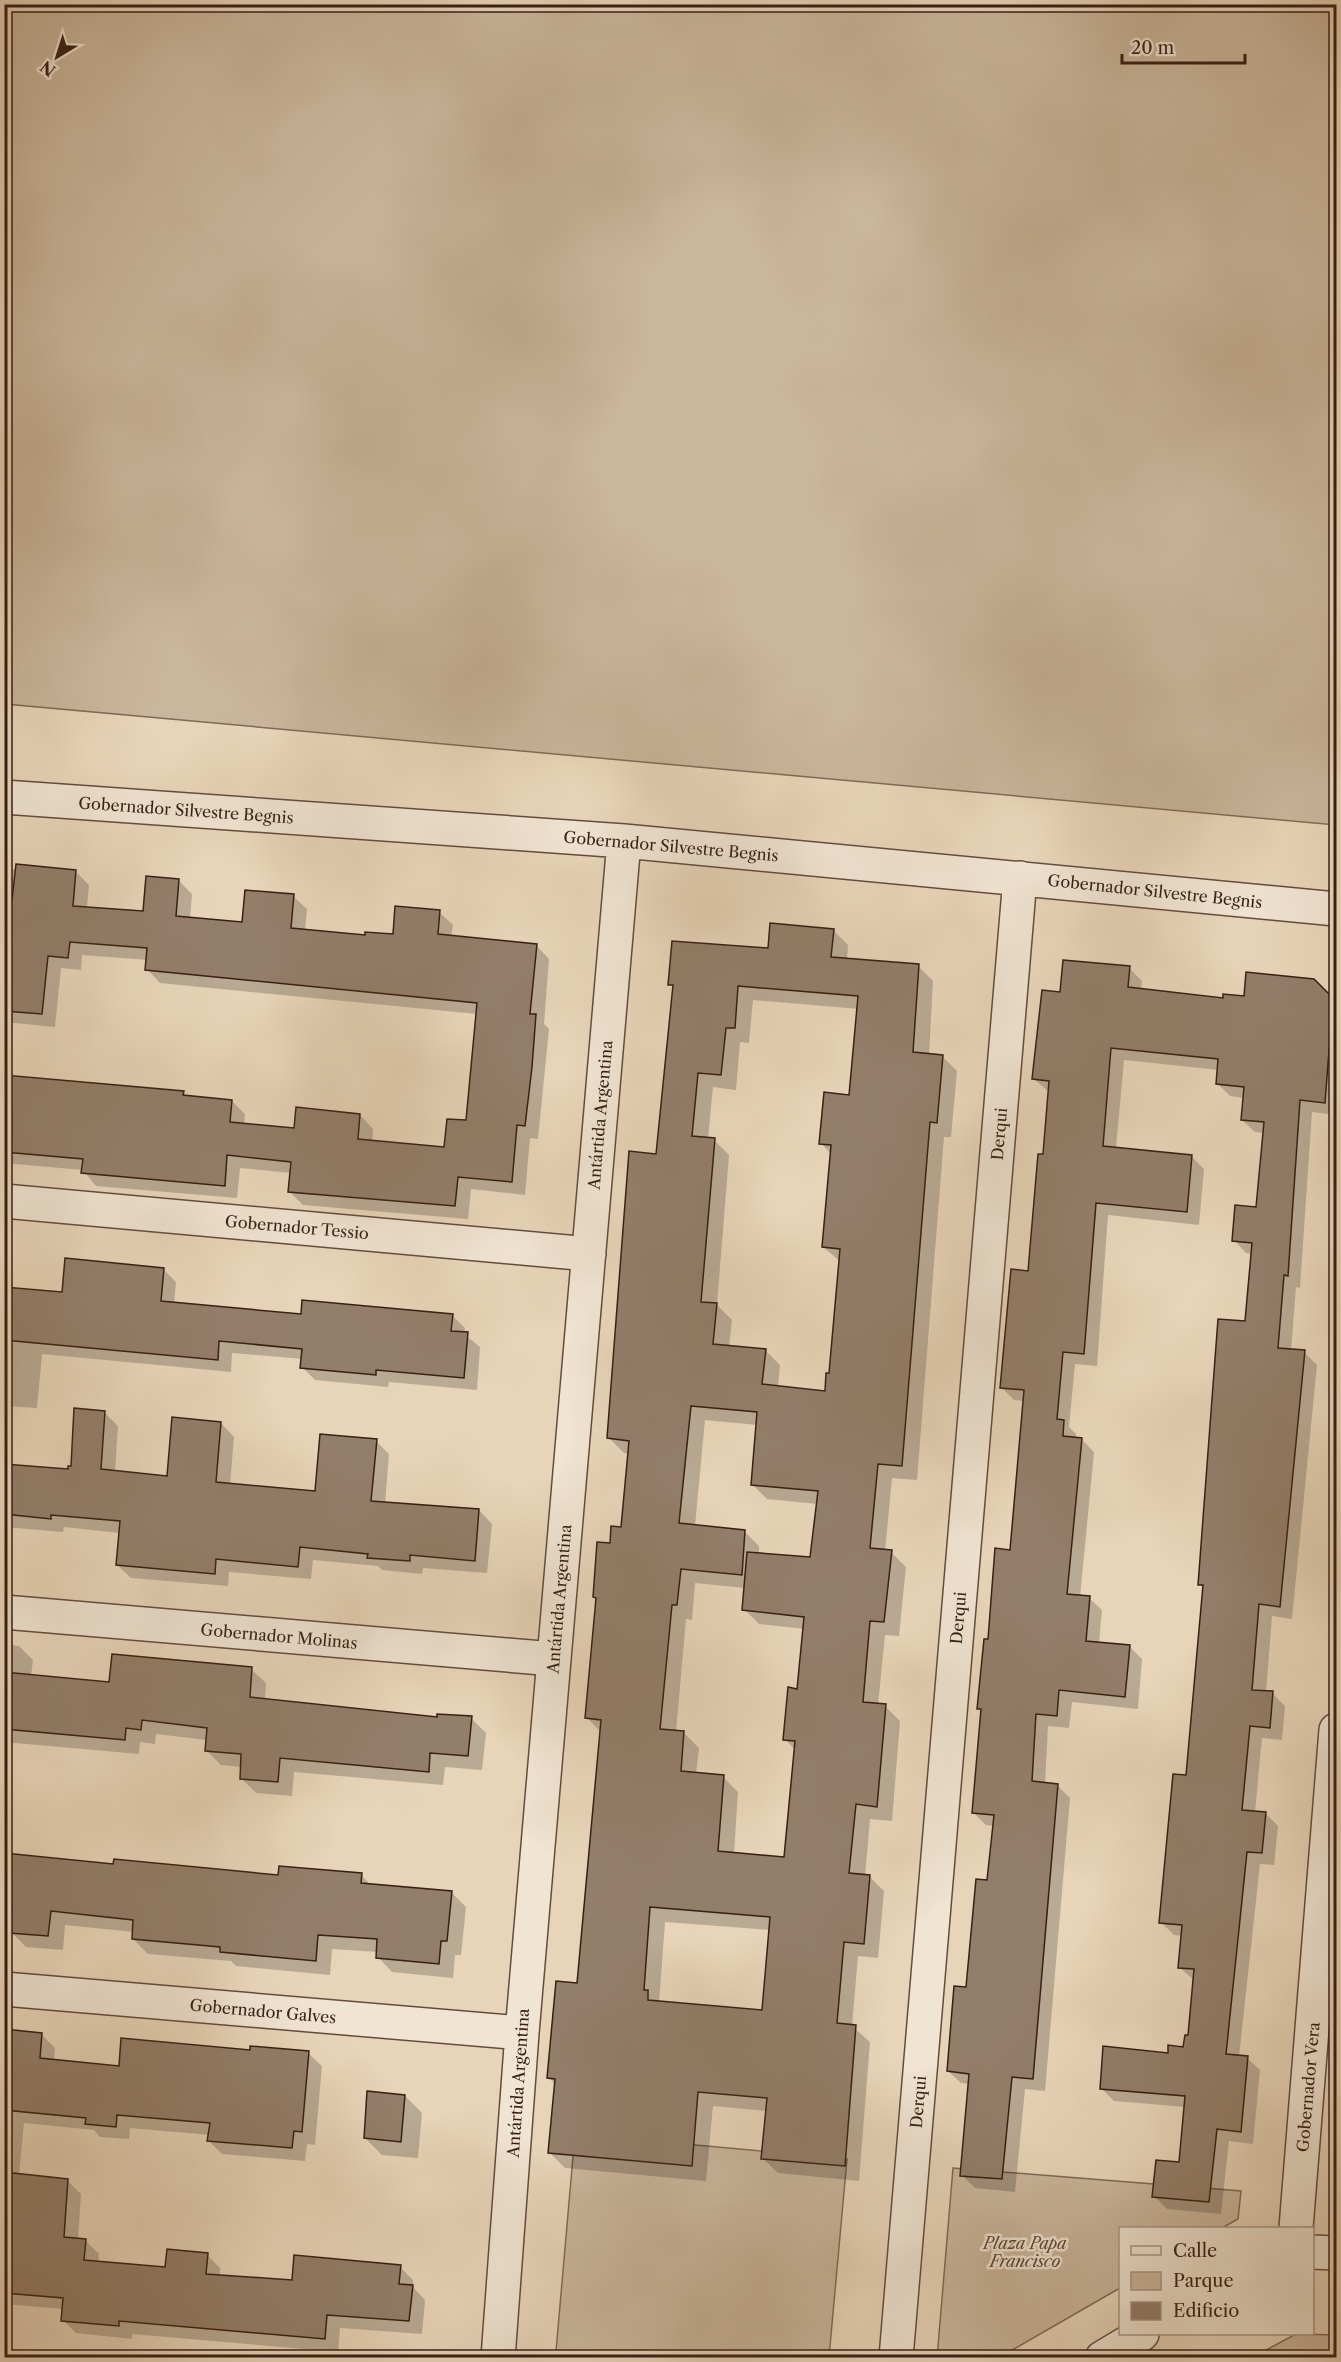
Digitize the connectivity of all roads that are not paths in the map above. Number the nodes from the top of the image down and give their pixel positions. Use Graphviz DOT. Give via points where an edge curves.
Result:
graph roads {
  1 [pos="4,797"];
  2 [pos="624,841"];
  3 [pos="1020,878"];
  4 [pos="1336,909"];
  5 [pos="4,1201"];
  6 [pos="589,1254"];
  7 [pos="4,1612"];
  8 [pos="554,1659"];
  9 [pos="1336,1730"];
  10 [pos="4,1989"];
  11 [pos="522,2033"];
  12 [pos="1296,2227"];
  13 [pos="1314,2252"];
  14 [pos="1336,2253"];
  15 [pos="1140,2335"];
  16 [pos="498,2358"];
  17 [pos="896,2358"];
  18 [pos="1102,2358"];
  1 -- 2 [label="street, Gobernador Silvestre Begnis"];
  2 -- 3 [label="street, Gobernador Silvestre Begnis"];
  2 -- 6 [label="street, Antártida Argentina"];
  3 -- 4 [label="street, Gobernador Silvestre Begnis"];
  3 -- 17 [label="street, Derqui"];
  5 -- 6 [label="street, Gobernador Tessio"];
  6 -- 8 [label="street, Antártida Argentina"];
  7 -- 8 [label="street, Gobernador Molinas"];
  8 -- 11 [label="street, Antártida Argentina"];
  9 -- 12 [label="street, Gobernador Vera"];
  10 -- 11 [label="street, Gobernador Galves"];
  11 -- 16 [label="street, Antártida Argentina"];
  13 -- 14 [label="street"];
  15 -- 18 [label="street"];
}
